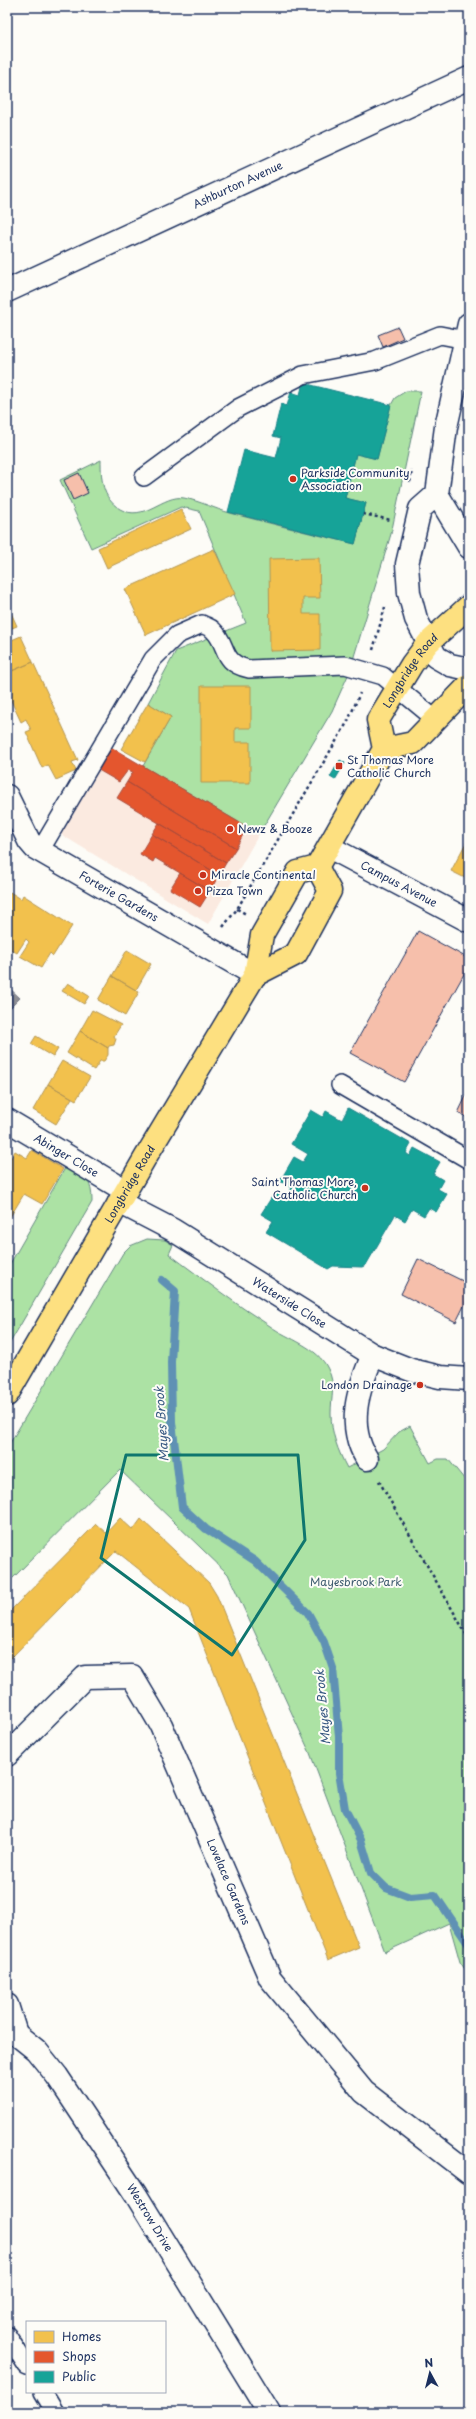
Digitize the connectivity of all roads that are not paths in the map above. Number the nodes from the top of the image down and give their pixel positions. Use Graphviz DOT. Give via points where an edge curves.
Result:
graph roads {
  1 [pos="469,78"];
  2 [pos="7,291"];
  3 [pos="468,332"];
  4 [pos="144,477"];
  5 [pos="437,494"];
  6 [pos="469,547"];
  7 [pos="469,606"];
  8 [pos="428,643"];
  9 [pos="469,669"];
  10 [pos="469,685"];
  11 [pos="398,687"];
  12 [pos="435,719"];
  13 [pos="384,749"];
  14 [pos="7,796"];
  15 [pos="329,848"];
  16 [pos="40,851"];
  17 [pos="317,867"];
  18 [pos="469,921"];
  19 [pos="255,974"];
  20 [pos="340,1085"];
  21 [pos="7,1120"];
  22 [pos="469,1160"];
  23 [pos="123,1197"];
  24 [pos="373,1355"];
  25 [pos="469,1379"];
  26 [pos="7,1395"];
  27 [pos="367,1459"];
  28 [pos="7,1755"];
  29 [pos="7,2005"];
  30 [pos="10,2037"];
  31 [pos="469,2173"];
  32 [pos="7,2335"];
  33 [pos="26,2364"];
  34 [pos="44,2393"];
  35 [pos="55,2412"];
  36 [pos="270,2412"];
  1 -- 2 [label="street, Ashburton Avenue"];
  3 -- 4 [label="lane" via="440,335 375,361 303,375 238,408"];
  3 -- 5 [label="street" via="446,426"];
  5 -- 6 [label="street"];
  5 -- 8 [label="street" via="420,509 407,564 409,593 416,619"];
  7 -- 8 [label="main road, Longbridge Road"];
  8 -- 9 [label="street" via="436,657 450,665"];
  8 -- 11 [label="main road, Longbridge Road"];
  10 -- 12 [label="main road"];
  11 -- 12 [label="lane"];
  11 -- 13 [label="main road, Longbridge Road" via="378,720"];
  11 -- 16 [label="lane" via="383,676 345,665 249,669 237,666 213,630 202,624 177,635 153,658"];
  12 -- 13 [label="main road" via="413,743"];
  13 -- 15 [label="main road"];
  14 -- 16 [label="street, Forterie Gardens" via="29,841"];
  15 -- 17 [label="main road"];
  15 -- 18 [label="street, Campus Avenue"];
  16 -- 19 [label="street, Forterie Gardens"];
  17 -- 19 [label="main road, Longbridge Road" via="298,872 262,935"];
  17 -- 19 [label="main road" via="330,891 296,954"];
  19 -- 23 [label="main road, Longbridge Road"];
  20 -- 22 [label="lane"];
  21 -- 23 [label="street, Abinger Close"];
  23 -- 24 [label="street, Waterside Close"];
  23 -- 26 [label="main road, Longbridge Road"];
  24 -- 25 [label="street, Waterside Close" via="411,1370 440,1377"];
  24 -- 27 [label="street" via="360,1391 354,1427 358,1446"];
  28 -- 31 [label="street, Lovelace Gardens" via="84,1677 132,1676 161,1725 270,1978 364,2092"];
  29 -- 30 [label="street, Westrow Drive"];
  30 -- 36 [label="street, Westrow Drive" via="36,2050 57,2076 136,2195"];
  32 -- 33 [label="lane"];
  34 -- 35 [label="lane"];
}
